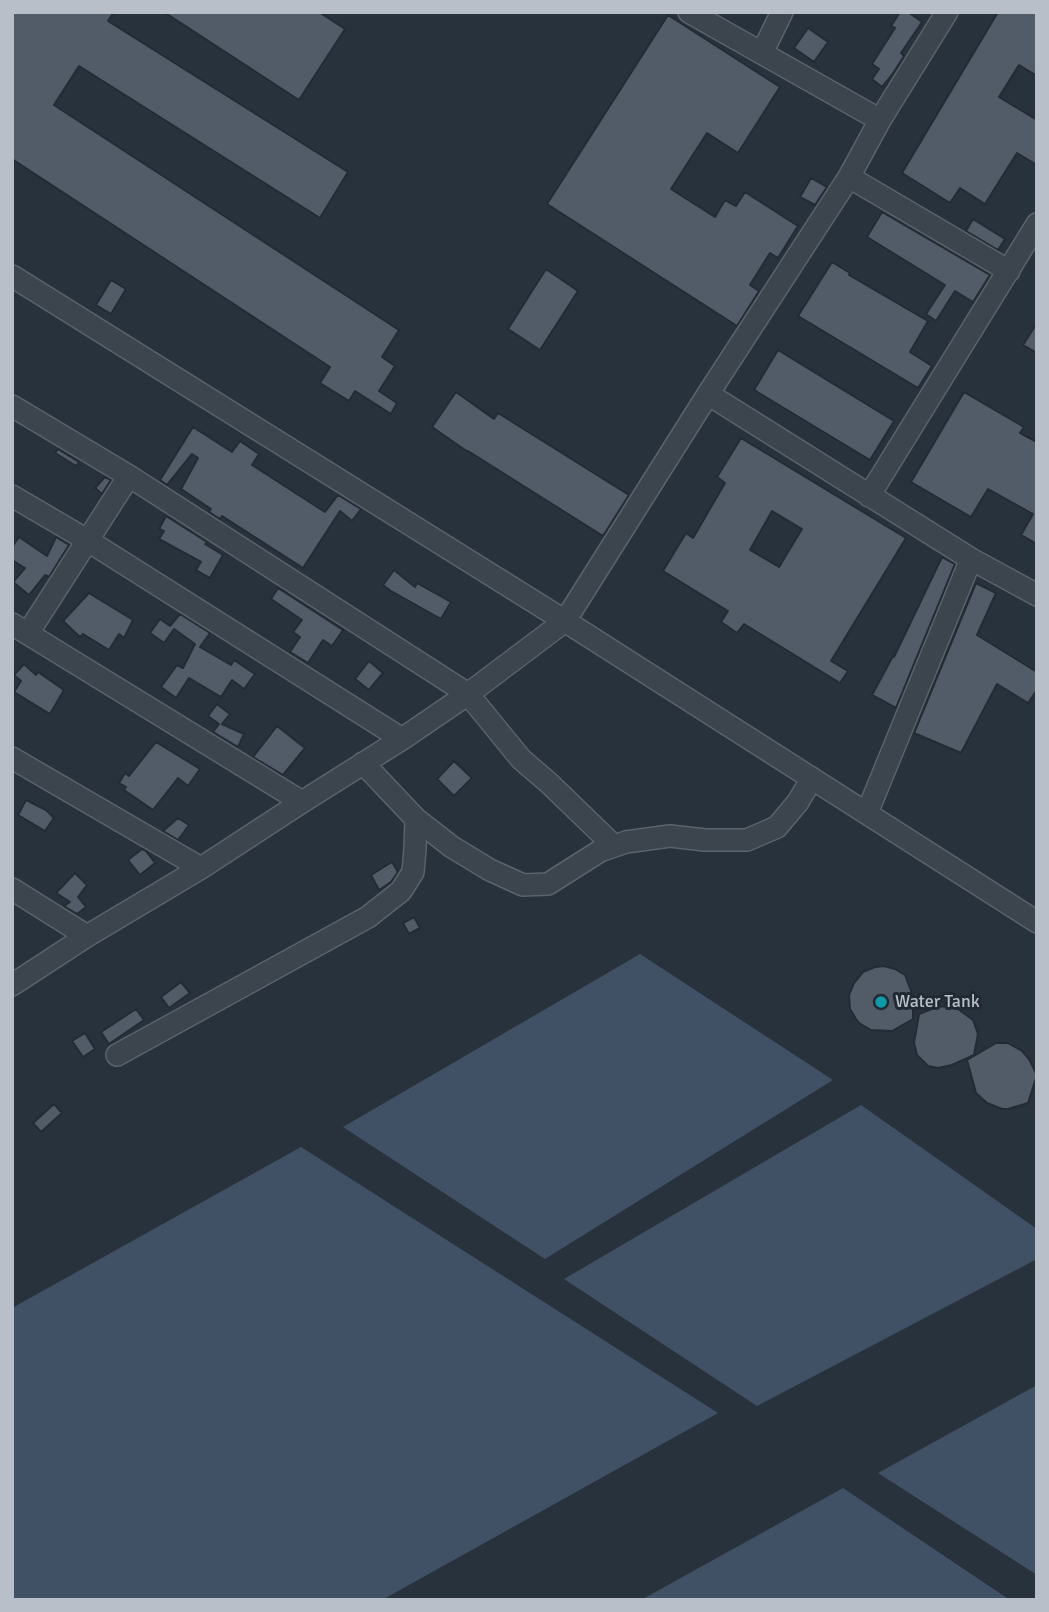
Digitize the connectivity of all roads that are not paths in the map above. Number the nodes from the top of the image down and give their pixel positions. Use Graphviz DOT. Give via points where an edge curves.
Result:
graph roads {
  1 [pos="689,12"];
  2 [pos="782,12"];
  3 [pos="947,12"];
  4 [pos="762,54"];
  5 [pos="880,120"];
  6 [pos="849,177"];
  7 [pos="1037,224"];
  8 [pos="1009,271"];
  9 [pos="12,276"];
  10 [pos="708,394"];
  11 [pos="12,406"];
  12 [pos="129,476"];
  13 [pos="12,496"];
  14 [pos="869,496"];
  15 [pos="87,540"];
  16 [pos="971,559"];
  17 [pos="1037,596"];
  18 [pos="565,621"];
  19 [pos="20,629"];
  20 [pos="468,694"];
  21 [pos="402,739"];
  22 [pos="12,758"];
  23 [pos="363,764"];
  24 [pos="812,778"];
  25 [pos="302,802"];
  26 [pos="867,813"];
  27 [pos="415,819"];
  28 [pos="614,846"];
  29 [pos="201,868"];
  30 [pos="12,889"];
  31 [pos="1037,922"];
  32 [pos="87,936"];
  33 [pos="12,985"];
  34 [pos="117,1055"];
  1 -- 4 [label="street"];
  2 -- 4 [label="street"];
  3 -- 5 [label="street"];
  4 -- 5 [label="street"];
  5 -- 6 [label="street"];
  6 -- 8 [label="street"];
  6 -- 10 [label="street"];
  7 -- 8 [label="street"];
  8 -- 14 [label="street"];
  9 -- 18 [label="street"];
  10 -- 14 [label="street"];
  10 -- 18 [label="street"];
  11 -- 12 [label="street"];
  12 -- 15 [label="street"];
  12 -- 20 [label="street"];
  13 -- 15 [label="street"];
  14 -- 16 [label="street"];
  15 -- 19 [label="street"];
  15 -- 21 [label="street"];
  16 -- 17 [label="street"];
  16 -- 26 [label="street"];
  18 -- 20 [label="street"];
  18 -- 24 [label="street"];
  19 -- 25 [label="street"];
  20 -- 21 [label="street"];
  20 -- 28 [label="street" via="521,760"];
  21 -- 23 [label="street"];
  22 -- 29 [label="street"];
  23 -- 25 [label="street"];
  23 -- 27 [label="street"];
  24 -- 26 [label="street"];
  24 -- 28 [label="street" via="799,803 777,827 747,840 670,836"];
  25 -- 29 [label="street"];
  26 -- 31 [label="street"];
  27 -- 28 [label="street" via="462,853 523,885 548,884"];
  27 -- 34 [label="street" via="413,872 401,891 368,917"];
  29 -- 32 [label="street"];
  30 -- 32 [label="street"];
  32 -- 33 [label="street"];
}
